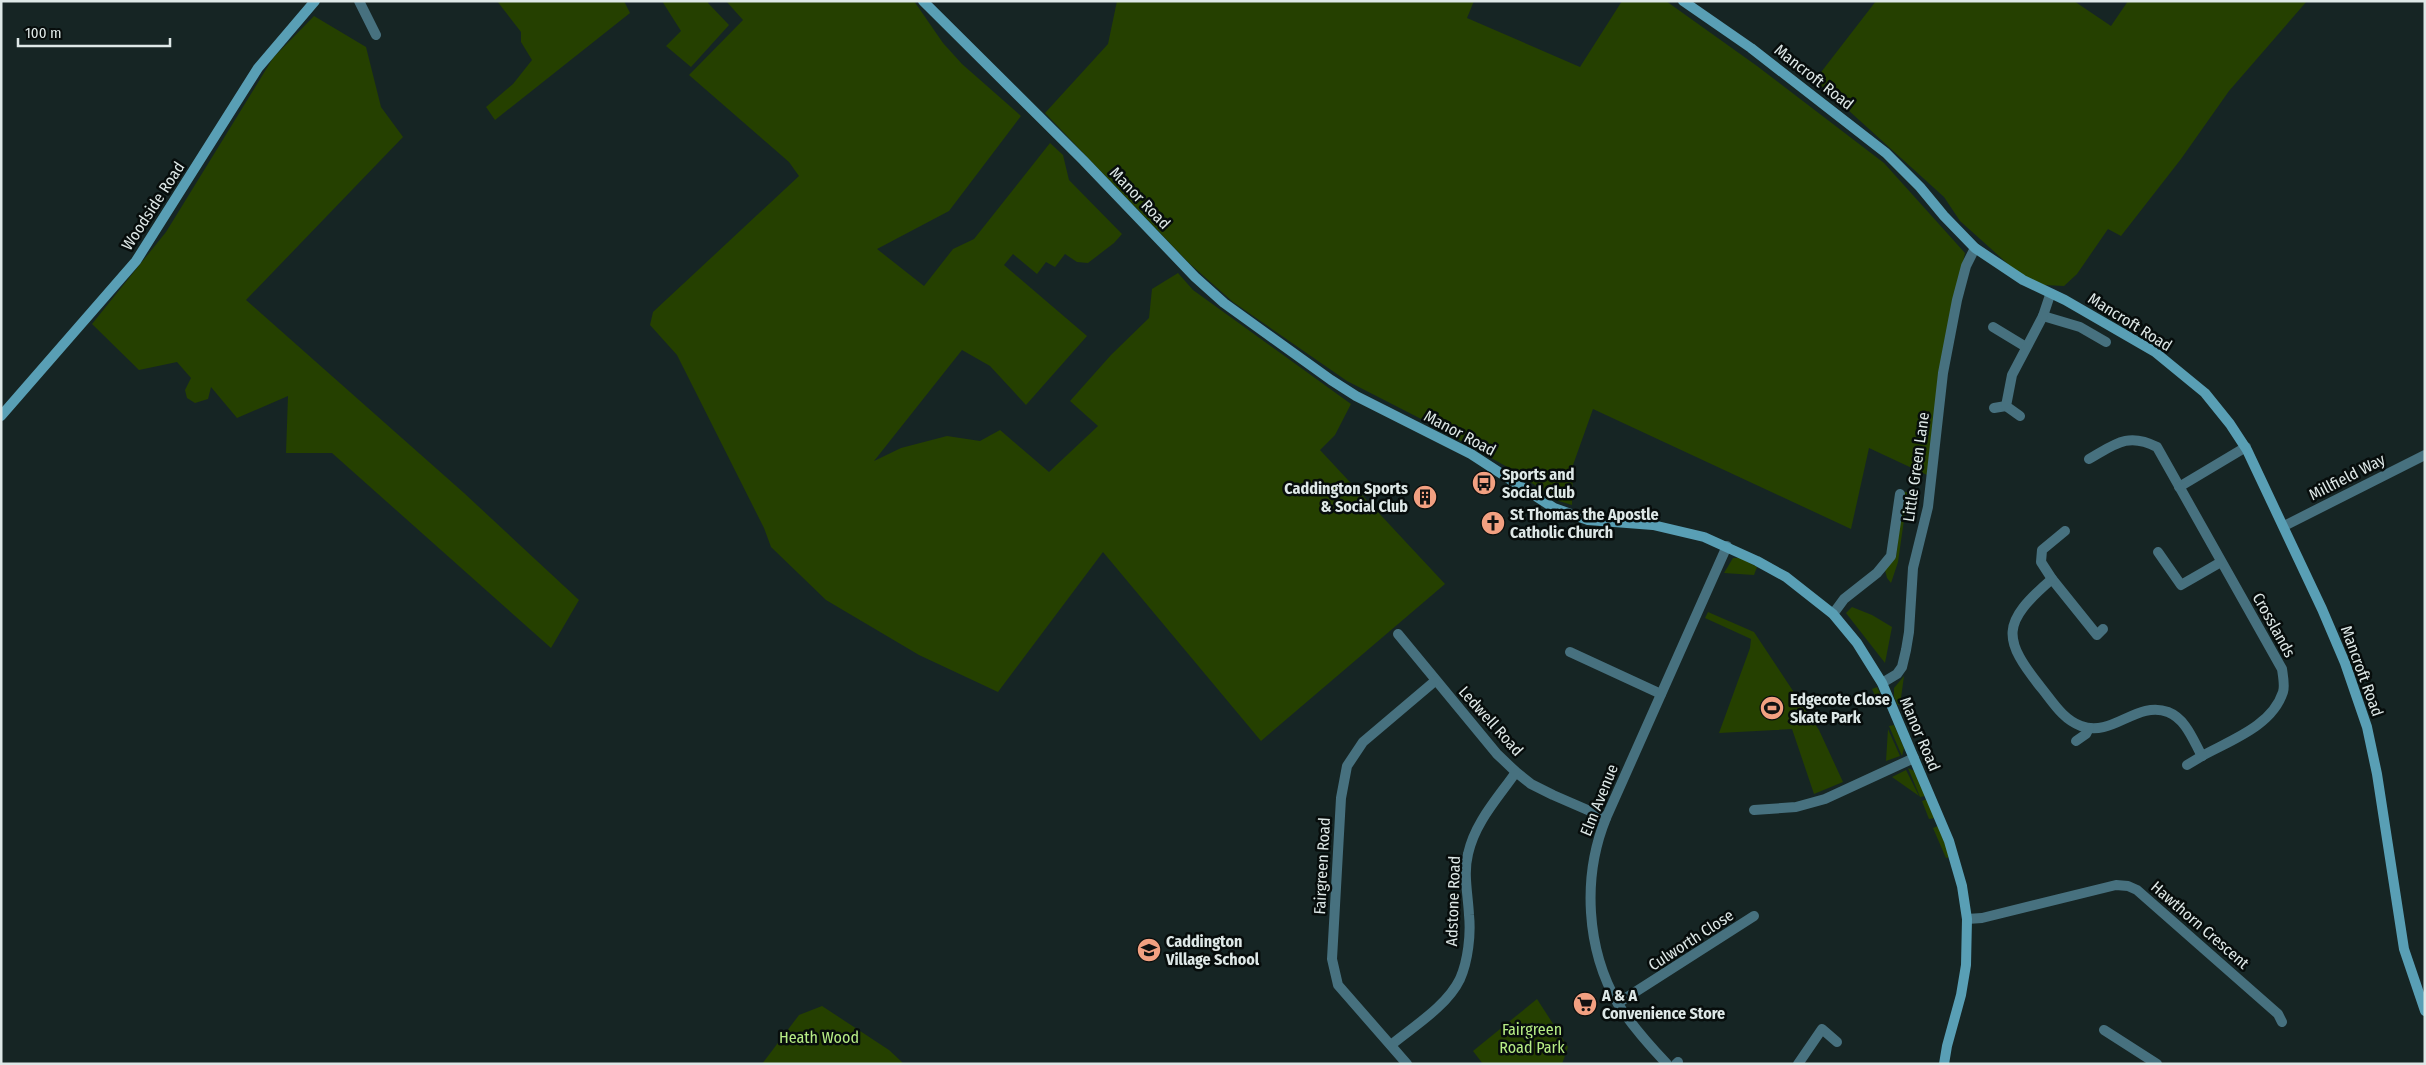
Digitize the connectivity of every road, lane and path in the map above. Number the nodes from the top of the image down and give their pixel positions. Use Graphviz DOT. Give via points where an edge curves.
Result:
graph roads {
  1 [pos="315,1"];
  2 [pos="360,1"];
  3 [pos="923,1"];
  4 [pos="1683,1"];
  5 [pos="376,36"];
  6 [pos="1975,248"];
  7 [pos="2050,295"];
  8 [pos="2043,316"];
  9 [pos="1993,327"];
  10 [pos="2106,342"];
  11 [pos="2026,346"];
  12 [pos="2006,406"];
  13 [pos="1994,408"];
  14 [pos="1,416"];
  15 [pos="2020,416"];
  16 [pos="2246,447"];
  17 [pos="2425,455"];
  18 [pos="2089,459"];
  19 [pos="2179,487"];
  20 [pos="1900,494"];
  21 [pos="2284,526"];
  22 [pos="2064,531"];
  23 [pos="1727,546"];
  24 [pos="2158,552"];
  25 [pos="2221,562"];
  26 [pos="2052,579"];
  27 [pos="1833,614"];
  28 [pos="1398,634"];
  29 [pos="2096,635"];
  30 [pos="1570,652"];
  31 [pos="1436,681"];
  32 [pos="1882,683"];
  33 [pos="1661,694"];
  34 [pos="2089,728"];
  35 [pos="2076,741"];
  36 [pos="2202,756"];
  37 [pos="1914,758"];
  38 [pos="2187,764"];
  39 [pos="1516,772"];
  40 [pos="1754,810"];
  41 [pos="1606,818"];
  42 [pos="1754,916"];
  43 [pos="1967,919"];
  44 [pos="1618,1003"];
  45 [pos="2425,1011"];
  46 [pos="2282,1022"];
  47 [pos="2104,1030"];
  48 [pos="1837,1042"];
  49 [pos="1392,1045"];
  50 [pos="1407,1064"];
  51 [pos="1667,1064"];
  52 [pos="1798,1064"];
  53 [pos="1944,1064"];
  54 [pos="2157,1064"];
  1 -- 14 [label="street, Woodside Road" via="258,68 136,261"];
  2 -- 5 [label="street"];
  3 -- 23 [label="street, Manor Road" via="1202,284 1331,380 1356,396 1472,454 1554,508 1588,520 1677,529"];
  4 -- 6 [label="street, Mancroft Road" via="1751,48 1886,153"];
  6 -- 7 [label="street, Mancroft Road"];
  6 -- 32 [label="street, Little Green Lane" via="1959,292 1943,373 1928,507 1913,568 1906,650 1897,674"];
  7 -- 8 [label="street"];
  7 -- 16 [label="street, Mancroft Road" via="2065,300 2155,352 2205,393"];
  8 -- 10 [label="street" via="2080,326"];
  8 -- 11 [label="street"];
  9 -- 11 [label="street"];
  11 -- 12 [label="street" via="2012,375"];
  12 -- 13 [label="street"];
  12 -- 15 [label="street"];
  16 -- 19 [label="street"];
  16 -- 21 [label="street, Mancroft Road"];
  17 -- 21 [label="street, Millfield Way"];
  18 -- 19 [label="street, Crosslands" via="2121,441 2143,440 2157,447"];
  19 -- 25 [label="street, Crosslands"];
  20 -- 27 [label="street" via="1891,556 1877,573 1844,599"];
  21 -- 45 [label="street, Mancroft Road" via="2345,663 2367,727 2404,949"];
  22 -- 26 [label="street" via="2042,550 2041,562"];
  23 -- 27 [label="street, Manor Road" via="1786,577"];
  23 -- 33 [label="street, Elm Avenue"];
  24 -- 25 [label="street" via="2182,587"];
  25 -- 36 [label="street, Crosslands" via="2282,669 2284,691 2266,720"];
  26 -- 29 [label="street"];
  26 -- 34 [label="street" via="2021,608 2014,622 2012,643 2024,667 2059,710 2074,722"];
  27 -- 32 [label="street, Manor Road" via="1857,642"];
  28 -- 31 [label="street, Ledwell Road"];
  30 -- 33 [label="street"];
  31 -- 39 [label="street, Ledwell Road" via="1496,754"];
  31 -- 49 [label="street, Fairgreen Road" via="1362,742 1347,766 1341,798 1332,959 1338,985"];
  32 -- 37 [label="street, Manor Road"];
  33 -- 41 [label="street, Elm Avenue"];
  34 -- 35 [label="street"];
  34 -- 36 [label="street" via="2108,726 2142,711 2167,711 2185,725"];
  36 -- 38 [label="street, Crosslands"];
  37 -- 40 [label="street" via="1826,799 1796,807"];
  37 -- 43 [label="street, Manor Road" via="1954,856"];
  39 -- 41 [label="street, Ledwell Road" via="1531,784"];
  39 -- 49 [label="street, Adstone Road" via="1477,827 1468,854 1466,877 1470,917 1460,978 1448,998"];
  41 -- 44 [label="street, Elm Avenue" via="1592,868 1592,911 1598,954"];
  42 -- 44 [label="street, Culworth Close"];
  43 -- 46 [label="street, Hawthorn Crescent" via="2116,885 2128,886 2137,890 2278,1014"];
  43 -- 53 [label="street, Manor Road" via="1965,976"];
  44 -- 51 [label="street, Elm Avenue" via="1636,1030"];
  47 -- 54 [label="street"];
  48 -- 52 [label="street" via="1822,1029"];
  49 -- 50 [label="street, Fairgreen Road"];
}
